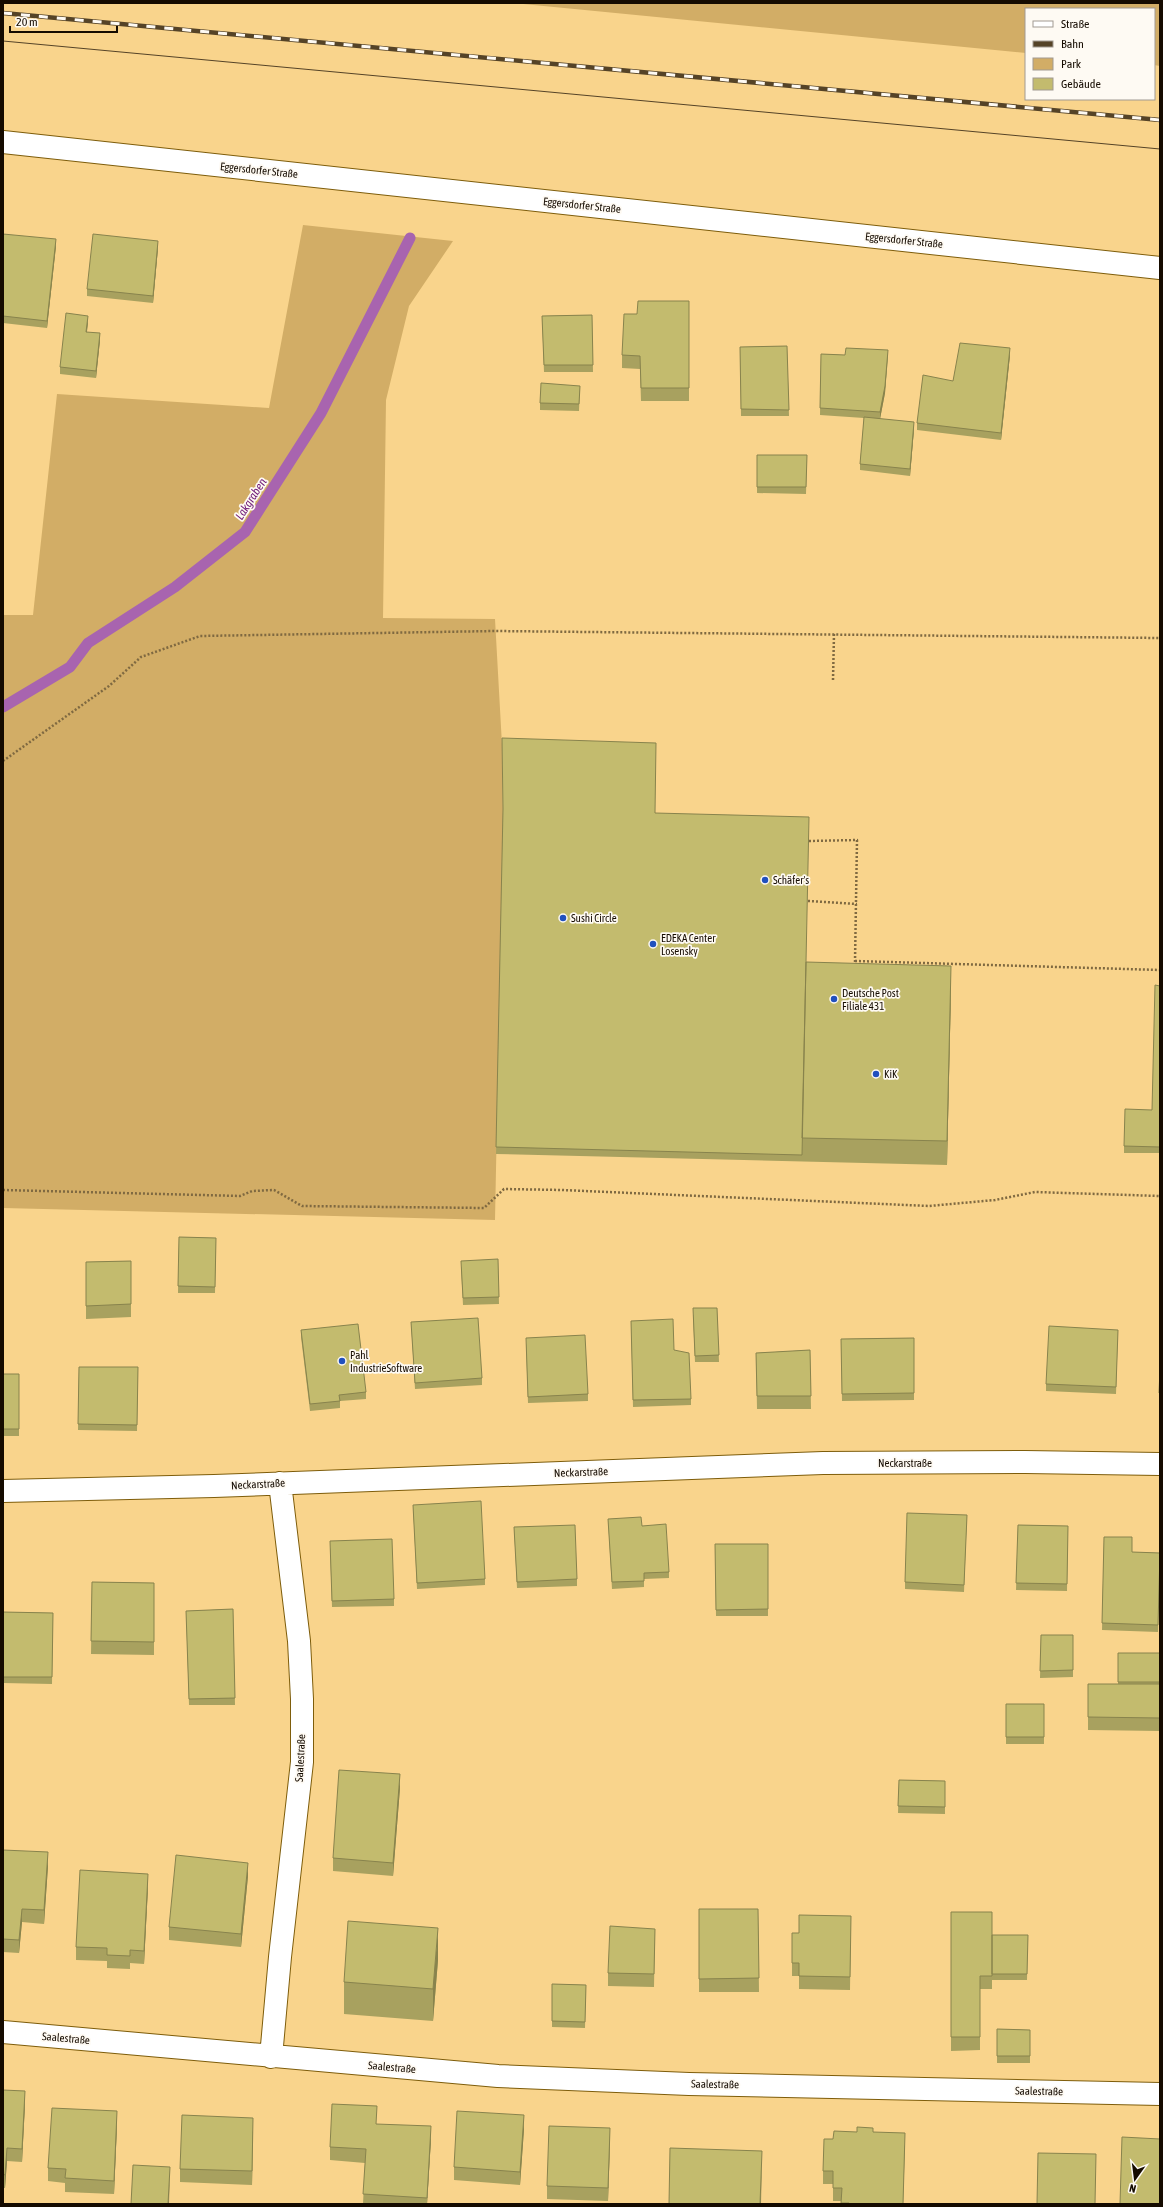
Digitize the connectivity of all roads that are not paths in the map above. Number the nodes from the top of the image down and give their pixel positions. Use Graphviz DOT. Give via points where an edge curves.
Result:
graph roads {
  1 [pos="3,142"];
  2 [pos="1160,268"];
  3 [pos="1160,1464"];
  4 [pos="280,1483"];
  5 [pos="3,1491"];
  6 [pos="3,2032"];
  7 [pos="271,2057"];
  8 [pos="1160,2094"];
  1 -- 2 [label="street, Eggersdorfer Straße"];
  3 -- 4 [label="street, Neckarstraße" via="822,1463"];
  4 -- 5 [label="street, Neckarstraße"];
  4 -- 7 [label="street, Saalestraße" via="299,1641 302,1762"];
  6 -- 7 [label="street, Saalestraße"];
  7 -- 8 [label="street, Saalestraße" via="498,2076 689,2084"];
}
